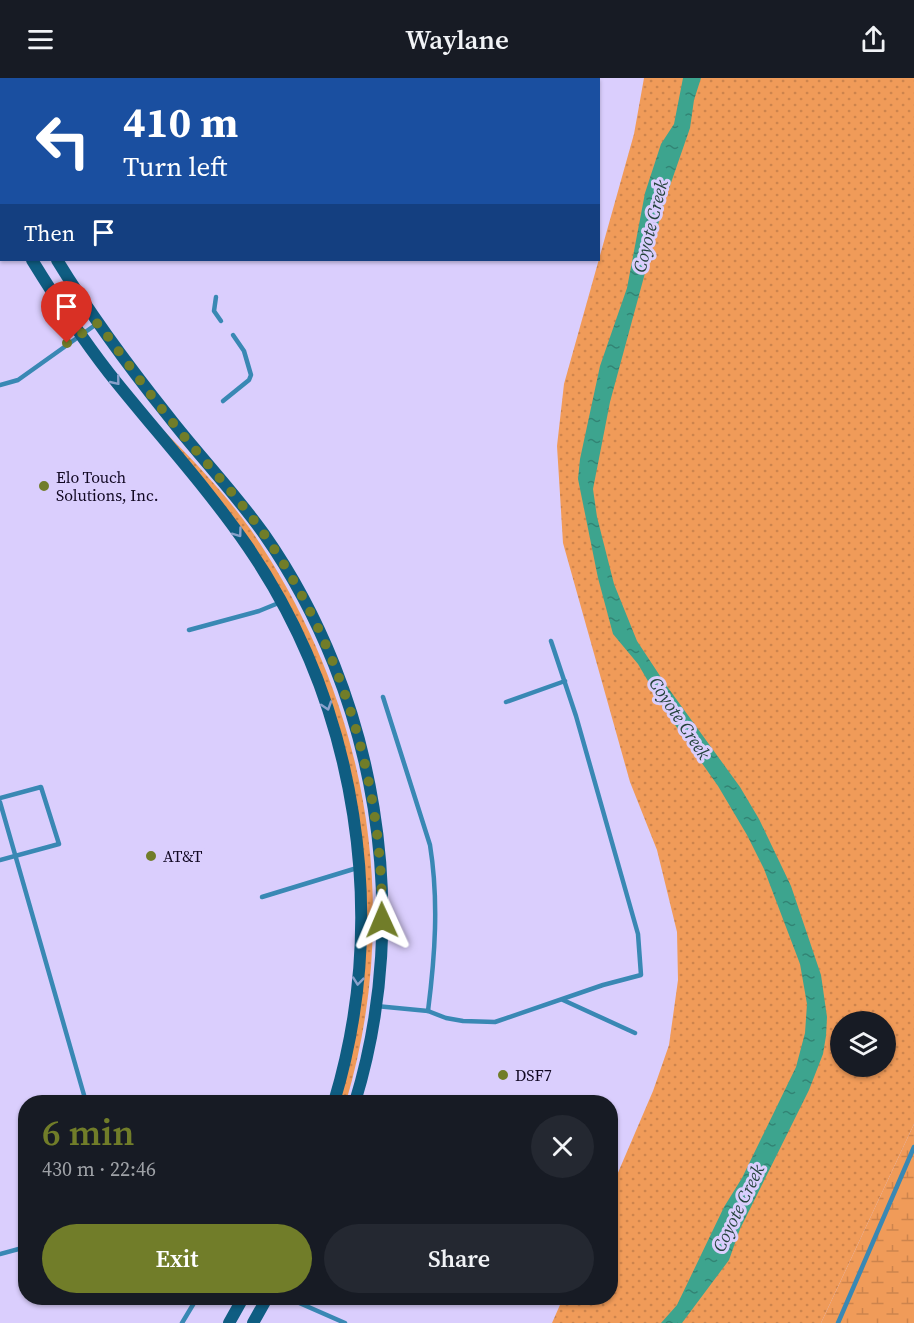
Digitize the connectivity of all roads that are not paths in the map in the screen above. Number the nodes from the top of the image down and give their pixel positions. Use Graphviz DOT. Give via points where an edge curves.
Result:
graph roads {
  1 [pos="33,261"];
  2 [pos="58,261"];
  3 [pos="216,297"];
  4 [pos="221,321"];
  5 [pos="98,323"];
  6 [pos="81,334"];
  7 [pos="232,335"];
  8 [pos="0,385"];
  9 [pos="224,401"];
  10 [pos="281,602"];
  11 [pos="189,630"];
  12 [pos="551,641"];
  13 [pos="565,681"];
  14 [pos="383,697"];
  15 [pos="506,702"];
  16 [pos="0,800"];
  17 [pos="15,856"];
  18 [pos="0,860"];
  19 [pos="360,867"];
  20 [pos="262,897"];
  21 [pos="562,1000"];
  22 [pos="376,1006"];
  23 [pos="428,1011"];
  24 [pos="635,1033"];
  25 [pos="84,1095"];
  26 [pos="336,1095"];
  27 [pos="358,1095"];
  28 [pos="914,1147"];
  29 [pos="18,1249"];
  30 [pos="0,1254"];
  31 [pos="193,1305"];
  32 [pos="239,1305"];
  33 [pos="263,1305"];
  34 [pos="304,1305"];
  35 [pos="182,1323"];
  36 [pos="229,1323"];
  37 [pos="253,1323"];
  38 [pos="345,1323"];
  39 [pos="838,1323"];
  1 -- 6 [label="main road"];
  2 -- 5 [label="main road"];
  3 -- 4 [label="lane" via="214,311"];
  5 -- 6 [label="lane"];
  5 -- 22 [label="main road" via="265,536 291,576 330,655 358,737 376,822 382,939"];
  6 -- 8 [label="lane" via="18,380"];
  6 -- 10 [label="main road, one-way" via="223,512"];
  7 -- 9 [label="lane" via="244,351 251,378"];
  10 -- 11 [label="lane"];
  10 -- 19 [label="main road, one-way" via="315,672 338,742 349,784"];
  12 -- 13 [label="lane"];
  13 -- 15 [label="lane"];
  13 -- 21 [label="lane" via="638,934 641,975"];
  14 -- 23 [label="lane" via="433,865 436,927"];
  16 -- 17 [label="lane"];
  16 -- 17 [label="lane" via="41,787 59,844"];
  17 -- 18 [label="lane"];
  17 -- 25 [label="lane"];
  19 -- 20 [label="lane"];
  19 -- 26 [label="main road, one-way" via="359,976 348,1050"];
  21 -- 23 [label="lane" via="495,1022 463,1021"];
  21 -- 24 [label="lane"];
  22 -- 23 [label="lane"];
  22 -- 27 [label="main road"];
  28 -- 39 [label="lane"];
  29 -- 30 [label="lane"];
  31 -- 35 [label="lane"];
  32 -- 36 [label="main road"];
  33 -- 37 [label="main road"];
  34 -- 38 [label="lane"];
}
